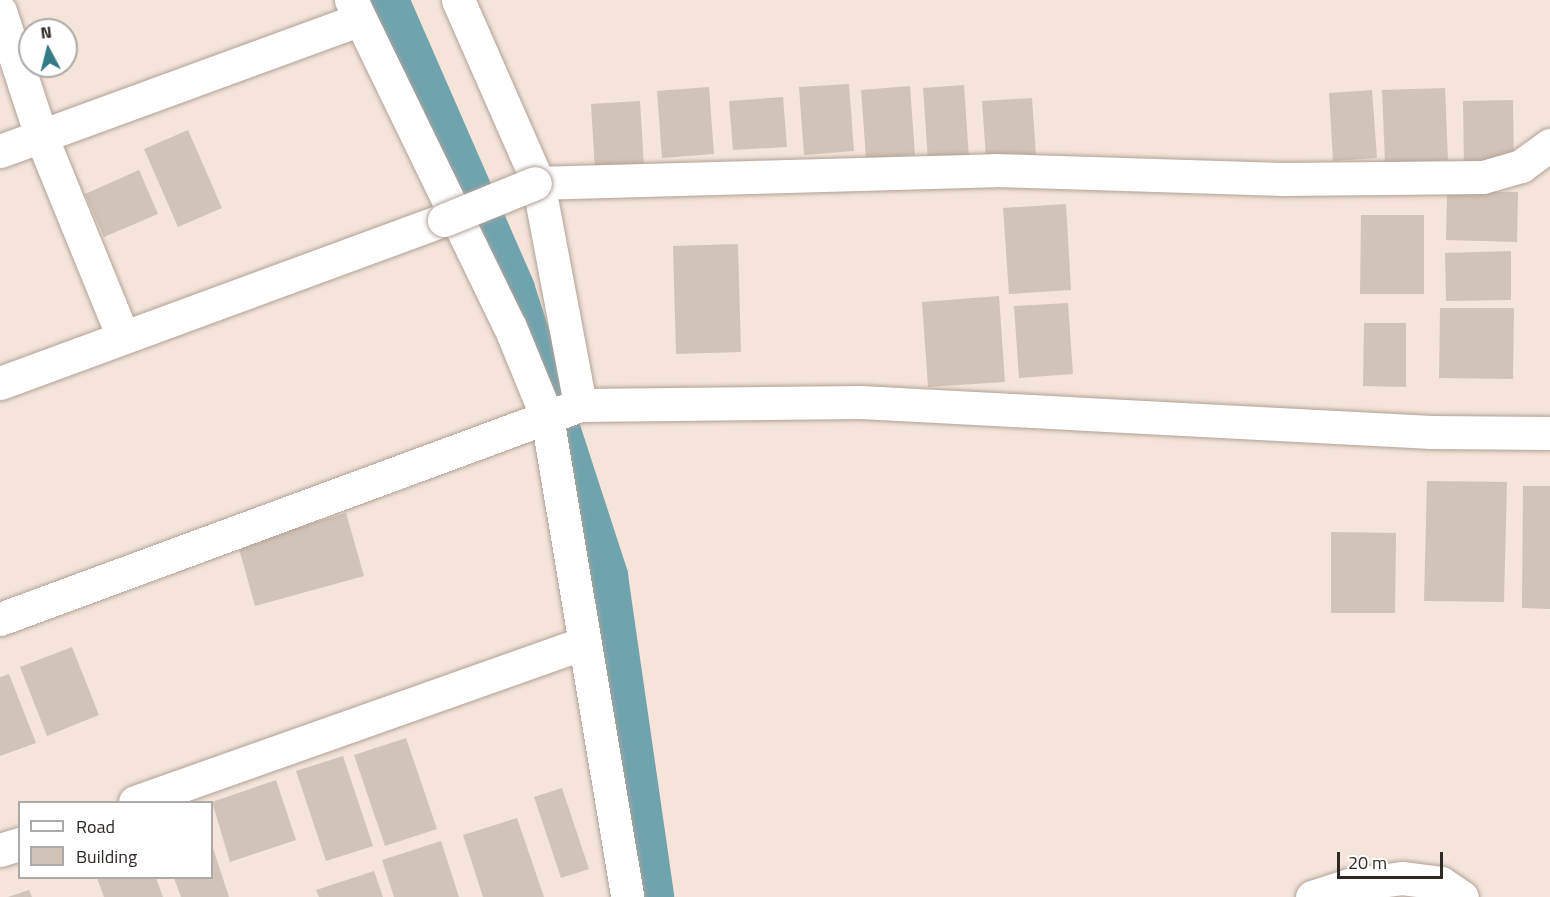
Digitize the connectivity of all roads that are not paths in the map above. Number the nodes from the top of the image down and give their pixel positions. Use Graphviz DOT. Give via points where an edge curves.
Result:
graph roads {
  1 [pos="458,0"];
  2 [pos="355,10"];
  3 [pos="0,11"];
  4 [pos="41,136"];
  5 [pos="1550,145"];
  6 [pos="0,151"];
  7 [pos="536,182"];
  8 [pos="123,337"];
  9 [pos="0,383"];
  10 [pos="564,411"];
  11 [pos="1550,434"];
  12 [pos="0,619"];
  13 [pos="585,643"];
  14 [pos="138,801"];
  15 [pos="18,845"];
  16 [pos="0,850"];
  17 [pos="619,894"];
  18 [pos="1312,897"];
  19 [pos="1462,897"];
  1 -- 7 [label="street"];
  2 -- 4 [label="street"];
  2 -- 10 [label="street" via="510,327"];
  3 -- 4 [label="street"];
  4 -- 6 [label="street"];
  4 -- 8 [label="street"];
  5 -- 7 [label="street" via="1521,166 1483,177 1283,179 995,170"];
  7 -- 8 [label="street, bridge" via="444,220"];
  7 -- 10 [label="street"];
  8 -- 9 [label="street"];
  10 -- 11 [label="street" via="860,402 1431,432"];
  10 -- 12 [label="street"];
  10 -- 13 [label="street"];
  13 -- 14 [label="street"];
  13 -- 17 [label="street"];
  15 -- 16 [label="street"];
  18 -- 19 [label="street" via="1349,885 1402,878 1441,883"];
}
